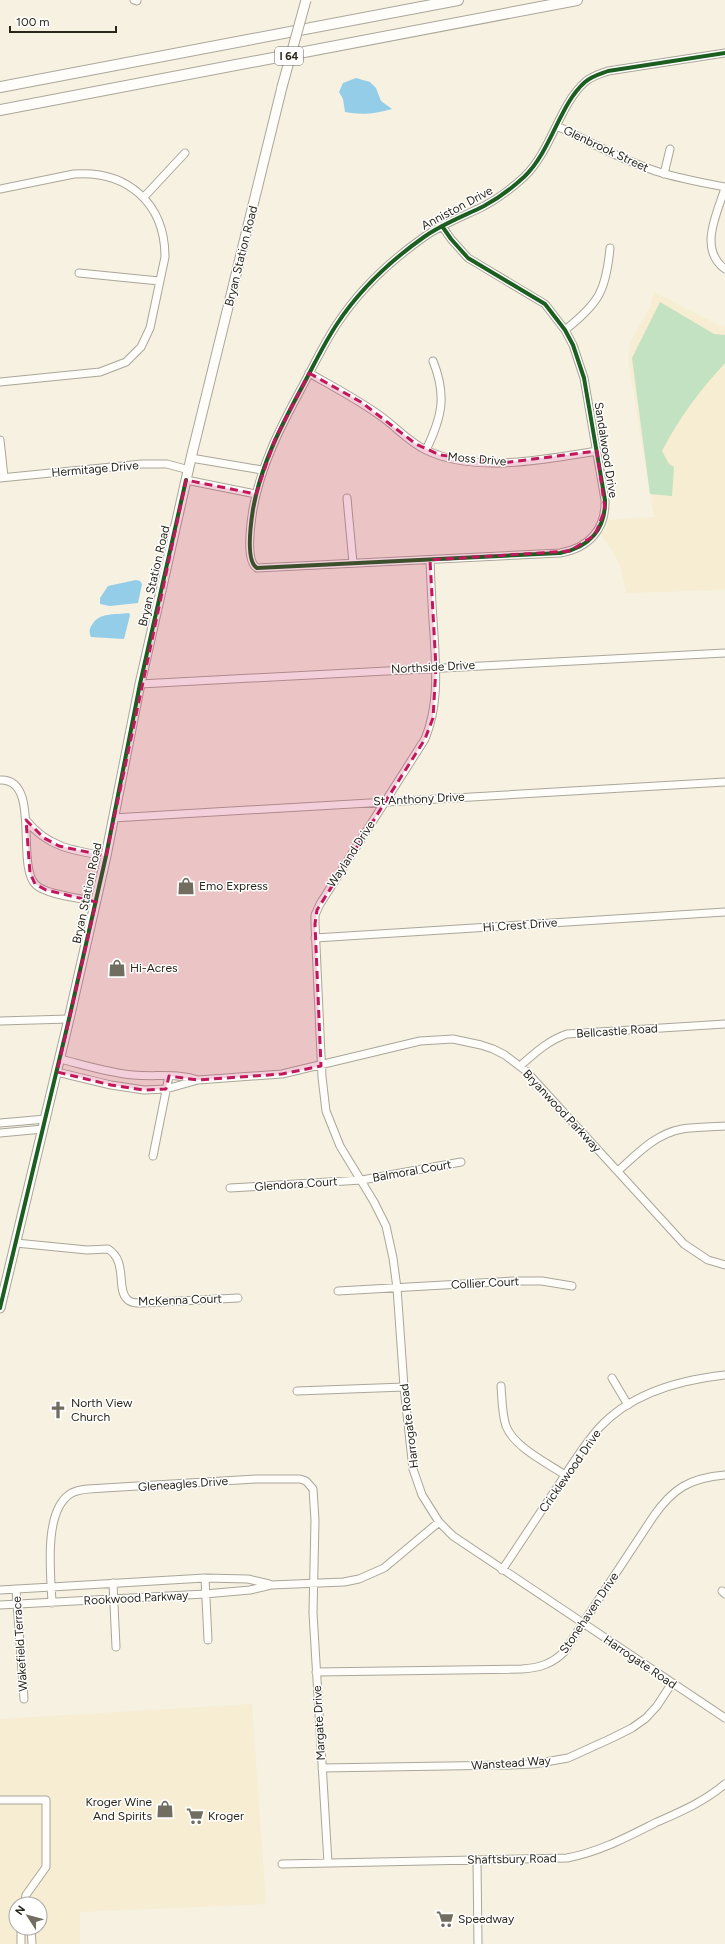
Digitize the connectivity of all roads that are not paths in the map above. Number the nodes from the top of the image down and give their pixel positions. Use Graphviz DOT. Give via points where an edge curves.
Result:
graph roads {
  1 [pos="306,0"];
  2 [pos="458,0"];
  3 [pos="577,0"];
  4 [pos="725,52"];
  5 [pos="0,87"];
  6 [pos="0,110"];
  7 [pos="557,126"];
  8 [pos="670,149"];
  9 [pos="185,153"];
  10 [pos="664,174"];
  11 [pos="725,188"];
  12 [pos="0,189"];
  13 [pos="144,197"];
  14 [pos="442,226"];
  15 [pos="610,248"];
  16 [pos="725,269"];
  17 [pos="79,273"];
  18 [pos="159,281"];
  19 [pos="565,330"];
  20 [pos="433,361"];
  21 [pos="309,374"];
  22 [pos="0,382"];
  23 [pos="0,440"];
  24 [pos="426,450"];
  25 [pos="597,451"];
  26 [pos="191,458"];
  27 [pos="188,470"];
  28 [pos="262,470"];
  29 [pos="2,477"];
  30 [pos="186,480"];
  31 [pos="256,494"];
  32 [pos="347,498"];
  33 [pos="430,560"];
  34 [pos="353,564"];
  35 [pos="253,566"];
  36 [pos="725,653"];
  37 [pos="436,667"];
  38 [pos="140,684"];
  39 [pos="0,780"];
  40 [pos="725,782"];
  41 [pos="385,801"];
  42 [pos="113,818"];
  43 [pos="26,820"];
  44 [pos="106,856"];
  45 [pos="96,902"];
  46 [pos="725,912"];
  47 [pos="315,938"];
  48 [pos="70,1020"];
  49 [pos="0,1021"];
  50 [pos="725,1024"];
  51 [pos="60,1059"];
  52 [pos="322,1066"];
  53 [pos="520,1066"];
  54 [pos="57,1072"];
  55 [pos="169,1076"];
  56 [pos="198,1080"];
  57 [pos="166,1089"];
  58 [pos="46,1120"];
  59 [pos="0,1123"];
  60 [pos="725,1126"];
  61 [pos="43,1129"];
  62 [pos="0,1133"];
  63 [pos="153,1156"];
  64 [pos="462,1162"];
  65 [pos="618,1171"];
  66 [pos="362,1180"];
  67 [pos="230,1188"];
  68 [pos="16,1243"];
  69 [pos="725,1265"];
  70 [pos="572,1286"];
  71 [pos="396,1288"];
  72 [pos="338,1291"];
  73 [pos="238,1298"];
  74 [pos="0,1308"];
  75 [pos="725,1375"];
  76 [pos="612,1378"];
  77 [pos="502,1386"];
  78 [pos="404,1387"];
  79 [pos="297,1391"];
  80 [pos="628,1405"];
  81 [pos="565,1475"];
  82 [pos="725,1475"];
  83 [pos="439,1522"];
  84 [pos="502,1570"];
  85 [pos="204,1578"];
  86 [pos="113,1583"];
  87 [pos="314,1583"];
  88 [pos="271,1585"];
  89 [pos="52,1586"];
  90 [pos="16,1589"];
  91 [pos="0,1590"];
  92 [pos="205,1594"];
  93 [pos="114,1599"];
  94 [pos="52,1603"];
  95 [pos="17,1604"];
  96 [pos="0,1605"];
  97 [pos="583,1624"];
  98 [pos="208,1640"];
  99 [pos="116,1647"];
  100 [pos="316,1672"];
  101 [pos="672,1683"];
  102 [pos="24,1699"];
  103 [pos="725,1718"];
  104 [pos="322,1768"];
  105 [pos="725,1784"];
  106 [pos="0,1800"];
  107 [pos="477,1860"];
  108 [pos="328,1863"];
  109 [pos="282,1864"];
  110 [pos="26,1896"];
  111 [pos="478,1944"];
  1 -- 26 [label="main road, Bryan Station Road, bridge" via="282,87"];
  2 -- 5 [label="highway, I 64"];
  3 -- 6 [label="highway, I 64"];
  4 -- 7 [label="street, Anniston Drive" via="595,75 578,90"];
  7 -- 10 [label="street, Glenbrook Street" via="628,161"];
  7 -- 14 [label="street, Anniston Drive" via="542,155 518,182 485,206"];
  8 -- 10 [label="street"];
  9 -- 13 [label="street"];
  10 -- 11 [label="street, Glenbrook Street"];
  11 -- 16 [label="street" via="710,245 717,262"];
  12 -- 13 [label="street" via="86,173 120,180"];
  13 -- 18 [label="street" via="156,217 163,236 164,257"];
  14 -- 19 [label="street, Sandalwood Drive" via="468,258 545,304"];
  14 -- 21 [label="street, Anniston Drive" via="408,248 362,292 338,323"];
  15 -- 19 [label="street" via="606,277 599,296 582,316"];
  17 -- 18 [label="street"];
  18 -- 22 [label="street" via="150,328 137,353 126,362 100,372"];
  19 -- 25 [label="street, Sandalwood Drive" via="581,365"];
  20 -- 24 [label="street" via="440,381 442,403 440,417"];
  21 -- 24 [label="street, Moss Drive" via="361,402"];
  21 -- 28 [label="street, Anniston Drive" via="277,433"];
  23 -- 29 [label="street"];
  24 -- 25 [label="street, Moss Drive" via="458,459 502,463"];
  25 -- 33 [label="street, Sandalwood Drive" via="605,509 601,526 588,543 560,553"];
  26 -- 27 [label="main road, Bryan Station Road"];
  26 -- 28 [label="street"];
  27 -- 29 [label="street, Hermitage Drive" via="167,464 142,464"];
  27 -- 30 [label="main road, Bryan Station Road"];
  28 -- 31 [label="street, Anniston Drive"];
  30 -- 31 [label="street"];
  30 -- 38 [label="main road, Bryan Station Road"];
  31 -- 35 [label="street, Anniston Drive" via="251,525 250,555"];
  32 -- 34 [label="street"];
  33 -- 34 [label="street, Sandalwood Drive"];
  33 -- 37 [label="street, Wayland Drive"];
  34 -- 35 [label="street, Sandalwood Drive" via="259,569"];
  36 -- 37 [label="street, Northside Drive"];
  37 -- 38 [label="street, Northside Drive"];
  37 -- 41 [label="street, Wayland Drive" via="435,702 430,728"];
  38 -- 42 [label="main road, Bryan Station Road"];
  39 -- 43 [label="street" via="8,781 18,788"];
  40 -- 41 [label="street, St Anthony Drive"];
  41 -- 42 [label="street, St Anthony Drive"];
  41 -- 47 [label="street, Wayland Drive" via="320,904 315,915"];
  42 -- 44 [label="main road, Bryan Station Road"];
  43 -- 44 [label="street" via="44,838 59,846"];
  43 -- 45 [label="street" via="30,873 35,884 46,890"];
  44 -- 45 [label="main road, Bryan Station Road"];
  45 -- 48 [label="main road, Bryan Station Road"];
  46 -- 47 [label="street, Hi Crest Drive"];
  47 -- 52 [label="street, Wayland Drive"];
  48 -- 49 [label="street"];
  48 -- 51 [label="main road, Bryan Station Road"];
  50 -- 53 [label="street, Bellcastle Road" via="567,1034 541,1046"];
  51 -- 54 [label="main road, Bryan Station Road"];
  51 -- 55 [label="street, Bryanwood Parkway" via="131,1075"];
  52 -- 53 [label="street, Bryanwood Parkway" via="420,1042 453,1039 481,1044"];
  52 -- 56 [label="street, Bryanwood Parkway" via="282,1074"];
  52 -- 66 [label="street, Harrogate Road" via="328,1120 340,1146"];
  53 -- 65 [label="street, Bryanwood Parkway"];
  54 -- 57 [label="street, Bryanwood Parkway" via="111,1086 144,1090"];
  54 -- 58 [label="main road, Bryan Station Road"];
  55 -- 56 [label="street, Bryanwood Parkway"];
  55 -- 57 [label="street"];
  56 -- 57 [label="street, Bryanwood Parkway"];
  57 -- 63 [label="street"];
  58 -- 59 [label="street"];
  58 -- 61 [label="main road, Bryan Station Road"];
  60 -- 65 [label="street" via="682,1129 666,1134 646,1146"];
  61 -- 62 [label="street"];
  61 -- 68 [label="main road, Bryan Station Road"];
  64 -- 66 [label="street, Balmoral Court"];
  65 -- 69 [label="street, Bryanwood Parkway" via="684,1244 708,1260"];
  66 -- 67 [label="street, Glendora Court"];
  66 -- 71 [label="street, Harrogate Road" via="386,1226"];
  68 -- 73 [label="street, McKenna Court" via="87,1250 108,1249 118,1261 123,1292 130,1301 142,1303"];
  68 -- 74 [label="main road, Bryan Station Road"];
  70 -- 71 [label="street, Collier Court" via="557,1282 529,1281"];
  71 -- 72 [label="street, Collier Court"];
  71 -- 78 [label="street, Harrogate Road"];
  75 -- 80 [label="street, Cricklewood Drive" via="673,1384"];
  76 -- 80 [label="street"];
  77 -- 81 [label="street" via="506,1424 510,1434 516,1442"];
  78 -- 79 [label="street"];
  78 -- 83 [label="street, Harrogate Road" via="413,1469 422,1495"];
  80 -- 81 [label="street, Cricklewood Drive" via="600,1427"];
  81 -- 84 [label="street, Cricklewood Drive"];
  82 -- 97 [label="street, Stonehaven Drive" via="697,1480 685,1485 668,1498"];
  83 -- 84 [label="street, Harrogate Road" via="453,1536"];
  83 -- 87 [label="street, Rookwood Parkway" via="384,1568 359,1579"];
  84 -- 97 [label="street, Harrogate Road"];
  85 -- 86 [label="street, Rookwood Parkway"];
  85 -- 88 [label="street, Rookwood Parkway" via="248,1579"];
  85 -- 92 [label="street"];
  86 -- 89 [label="street, Rookwood Parkway"];
  86 -- 93 [label="street"];
  87 -- 88 [label="street, Rookwood Parkway"];
  87 -- 89 [label="street, Gleneagles Drive" via="315,1520 312,1489 306,1481 300,1479 256,1479 84,1490 71,1493 61,1504 54,1524 51,1542"];
  87 -- 100 [label="street, Margate Drive"];
  88 -- 92 [label="street, Rookwood Parkway" via="250,1590"];
  89 -- 90 [label="street, Rookwood Parkway"];
  89 -- 94 [label="street, Gleneagles Drive"];
  90 -- 91 [label="street, Rookwood Parkway"];
  90 -- 95 [label="street, Wakefield Terrace"];
  92 -- 93 [label="street, Rookwood Parkway"];
  92 -- 98 [label="street"];
  93 -- 94 [label="street, Rookwood Parkway"];
  93 -- 99 [label="street"];
  94 -- 95 [label="street, Rookwood Parkway"];
  95 -- 96 [label="street, Rookwood Parkway"];
  95 -- 102 [label="street, Wakefield Terrace"];
  97 -- 100 [label="street, Stonehaven Drive" via="557,1659 537,1668"];
  97 -- 101 [label="street, Harrogate Road"];
  100 -- 104 [label="street, Margate Drive"];
  101 -- 103 [label="street, Harrogate Road"];
  101 -- 104 [label="street, Wanstead Way" via="657,1706 641,1721 612,1738 568,1758 510,1765"];
  104 -- 108 [label="street, Margate Drive"];
  105 -- 107 [label="street, Shaftsbury Road" via="702,1801 593,1852 567,1858"];
  106 -- 110 [label="street" via="46,1800 46,1867"];
  107 -- 108 [label="street, Shaftsbury Road"];
  107 -- 111 [label="street"];
  108 -- 109 [label="street, Shaftsbury Road"];
}
